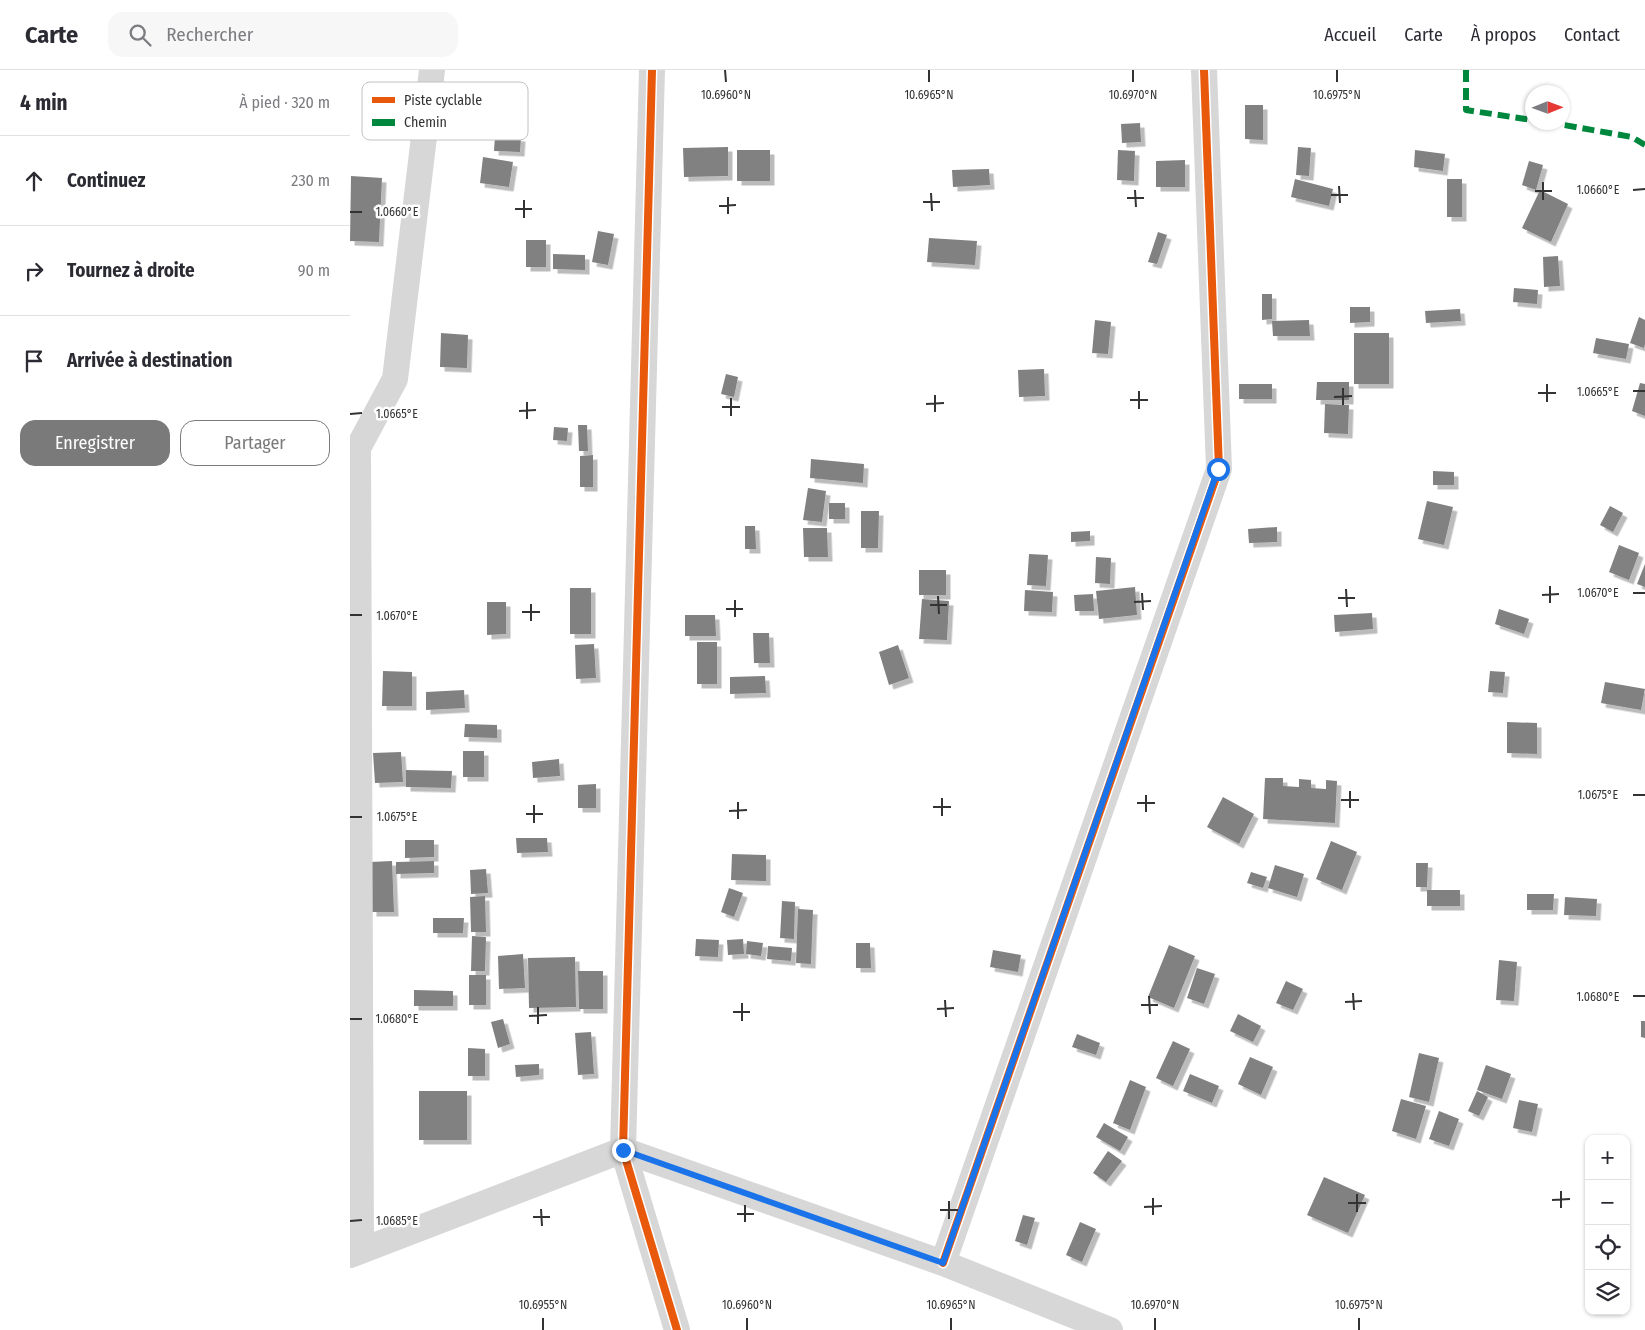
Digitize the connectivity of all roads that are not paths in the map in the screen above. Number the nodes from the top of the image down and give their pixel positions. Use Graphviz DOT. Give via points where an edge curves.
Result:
graph roads {
  1 [pos="652,70"];
  2 [pos="1204,70"];
  3 [pos="424,140"];
  4 [pos="623,1150"];
  5 [pos="355,1253"];
  6 [pos="943,1263"];
  7 [pos="677,1330"];
  8 [pos="1110,1330"];
  1 -- 4 [label="street"];
  2 -- 6 [label="street" via="1218,469"];
  3 -- 5 [label="street" via="395,379 358,448"];
  4 -- 5 [label="street"];
  4 -- 6 [label="street"];
  4 -- 7 [label="street"];
  6 -- 8 [label="street"];
}
